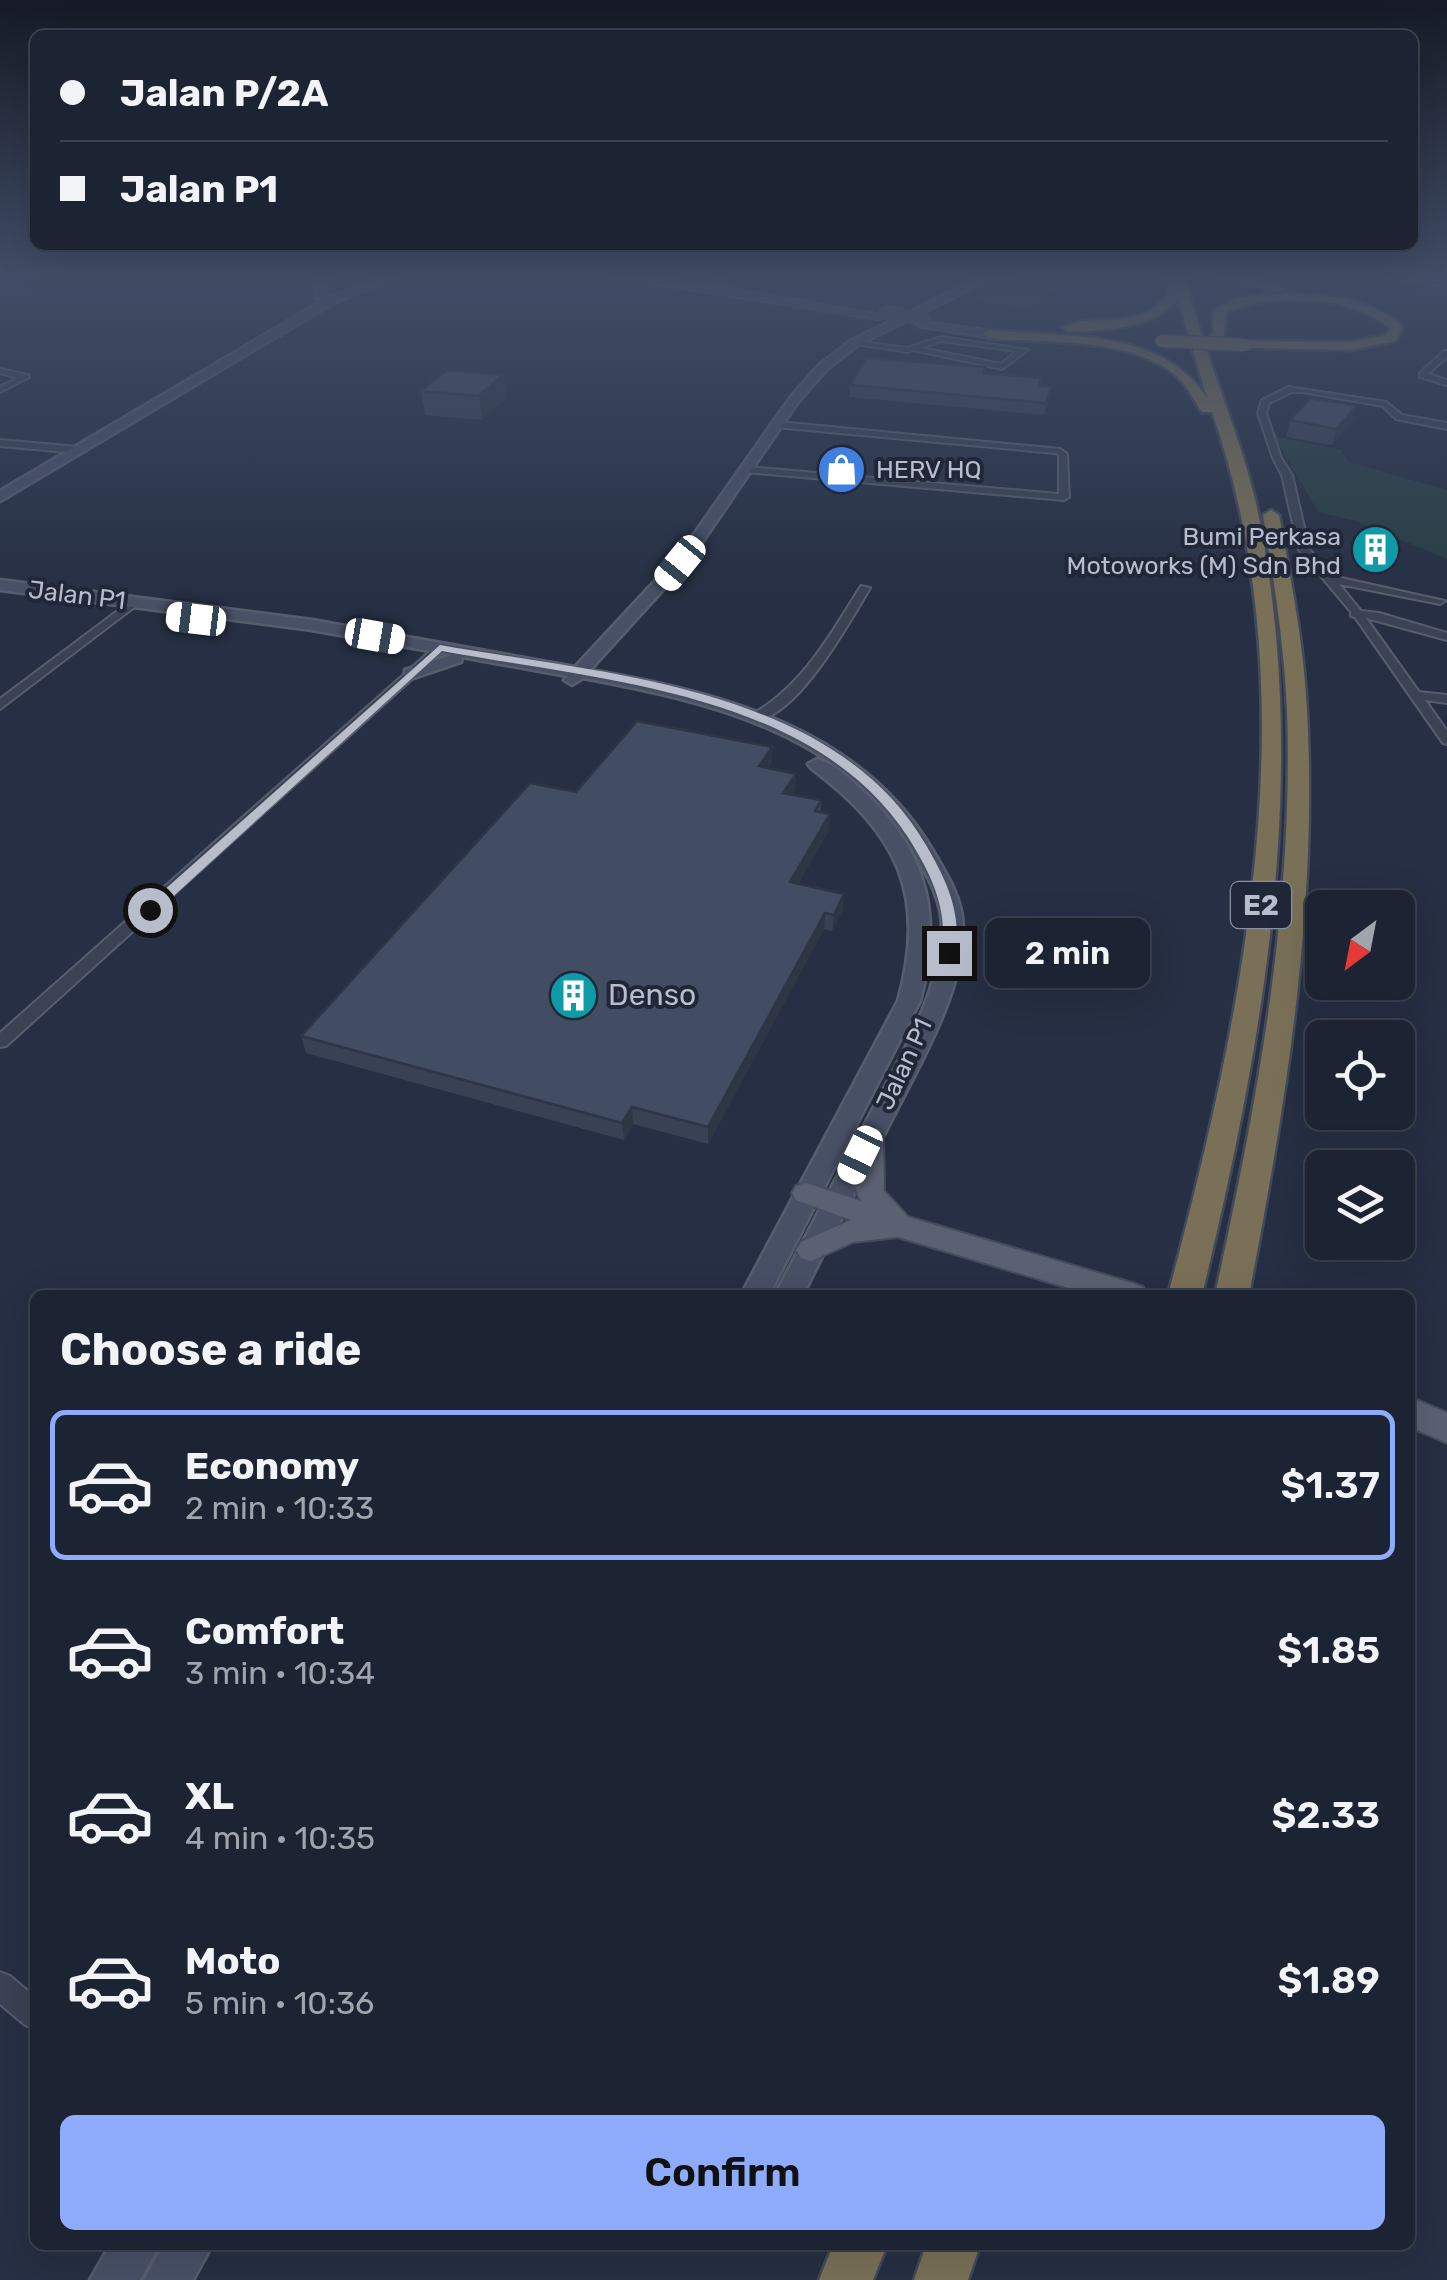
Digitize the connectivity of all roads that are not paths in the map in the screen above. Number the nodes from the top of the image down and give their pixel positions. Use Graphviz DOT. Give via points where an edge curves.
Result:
graph roads {
  1 [pos="182,382"];
  2 [pos="188,382"];
  3 [pos="808,382"];
  4 [pos="1189,382"];
  5 [pos="1209,382"];
  6 [pos="778,425"];
  7 [pos="1447,426"];
  8 [pos="0,443"];
  9 [pos="1232,444"];
  10 [pos="71,450"];
  11 [pos="747,470"];
  12 [pos="0,487"];
  13 [pos="0,496"];
  14 [pos="1266,500"];
  15 [pos="1362,574"];
  16 [pos="1330,578"];
  17 [pos="1346,581"];
  18 [pos="0,585"];
  19 [pos="865,588"];
  20 [pos="0,595"];
  21 [pos="1440,601"];
  22 [pos="131,606"];
  23 [pos="1358,613"];
  24 [pos="1447,637"];
  25 [pos="402,650"];
  26 [pos="600,650"];
  27 [pos="436,652"];
  28 [pos="455,660"];
  29 [pos="544,666"];
  30 [pos="411,674"];
  31 [pos="575,676"];
  32 [pos="634,682"];
  33 [pos="1421,695"];
  34 [pos="1447,699"];
  35 [pos="0,705"];
  36 [pos="757,717"];
  37 [pos="1447,723"];
  38 [pos="1447,740"];
  39 [pos="0,1042"];
  40 [pos="869,1136"];
  41 [pos="806,1194"];
  42 [pos="835,1203"];
  43 [pos="912,1230"];
  44 [pos="811,1250"];
  45 [pos="1187,1286"];
  46 [pos="758,1290"];
  47 [pos="792,1290"];
  48 [pos="1115,1290"];
  49 [pos="1234,1290"];
  50 [pos="1415,1413"];
  51 [pos="1447,1429"];
  52 [pos="0,1986"];
  53 [pos="30,2011"];
  54 [pos="134,2250"];
  55 [pos="187,2250"];
  56 [pos="858,2250"];
  57 [pos="951,2250"];
  58 [pos="113,2280"];
  59 [pos="167,2280"];
  60 [pos="846,2280"];
  61 [pos="942,2280"];
  1 -- 10 [label="main road"];
  2 -- 10 [label="main road"];
  3 -- 6 [label="main road"];
  4 -- 9 [label="highway"];
  5 -- 9 [label="highway, E2"];
  6 -- 11 [label="main road"];
  6 -- 11 [label="street" via="1057,451 1064,497"];
  7 -- 16 [label="street" via="1399,417 1386,404 1302,390 1265,402 1262,412 1287,475 1304,550"];
  8 -- 10 [label="street"];
  9 -- 45 [label="highway, E2" via="1266,618 1271,726 1264,884 1236,1084"];
  10 -- 12 [label="main road"];
  10 -- 13 [label="main road"];
  11 -- 26 [label="main road" via="685,557"];
  14 -- 49 [label="highway, E2" via="1290,620 1296,877 1287,1002"];
  15 -- 17 [label="street"];
  16 -- 17 [label="street"];
  16 -- 23 [label="street"];
  17 -- 21 [label="street"];
  18 -- 22 [label="main road, Jalan P1"];
  19 -- 36 [label="street" via="786,700"];
  20 -- 22 [label="main road, Jalan P1"];
  22 -- 25 [label="main road, Jalan P1"];
  22 -- 27 [label="main road, Jalan P1" via="312,624"];
  22 -- 35 [label="street"];
  23 -- 24 [label="street"];
  23 -- 33 [label="street"];
  25 -- 27 [label="main road, Jalan P1"];
  25 -- 30 [label="main road" via="412,656"];
  26 -- 29 [label="main road" via="577,662"];
  26 -- 31 [label="main road"];
  26 -- 32 [label="main road" via="606,667"];
  27 -- 28 [label="main road, Jalan P1"];
  27 -- 29 [label="main road, Jalan P1"];
  27 -- 30 [label="street"];
  28 -- 30 [label="main road"];
  28 -- 31 [label="main road, Jalan P1"];
  29 -- 31 [label="main road, Jalan P1"];
  30 -- 39 [label="street"];
  31 -- 32 [label="main road, Jalan P1"];
  31 -- 41 [label="main road, Jalan P1" via="674,702 781,742 858,797 911,868 925,939 920,969"];
  32 -- 36 [label="main road, Jalan P1"];
  33 -- 34 [label="street"];
  33 -- 37 [label="street"];
  33 -- 38 [label="street"];
  36 -- 40 [label="main road, Jalan P1" via="814,744 870,782 904,819 942,885 952,927 944,976"];
  40 -- 42 [label="main road, Jalan P1"];
  40 -- 43 [label="main road" via="868,1192"];
  41 -- 42 [label="main road"];
  41 -- 46 [label="main road, Jalan P1"];
  42 -- 43 [label="main road"];
  42 -- 44 [label="main road, Jalan P1"];
  43 -- 44 [label="main road" via="848,1230"];
  43 -- 48 [label="main road"];
  44 -- 47 [label="main road, Jalan P1"];
  50 -- 51 [label="main road"];
  52 -- 53 [label="street"];
  54 -- 58 [label="main road"];
  55 -- 59 [label="main road"];
  56 -- 60 [label="highway"];
  57 -- 61 [label="highway"];
}
